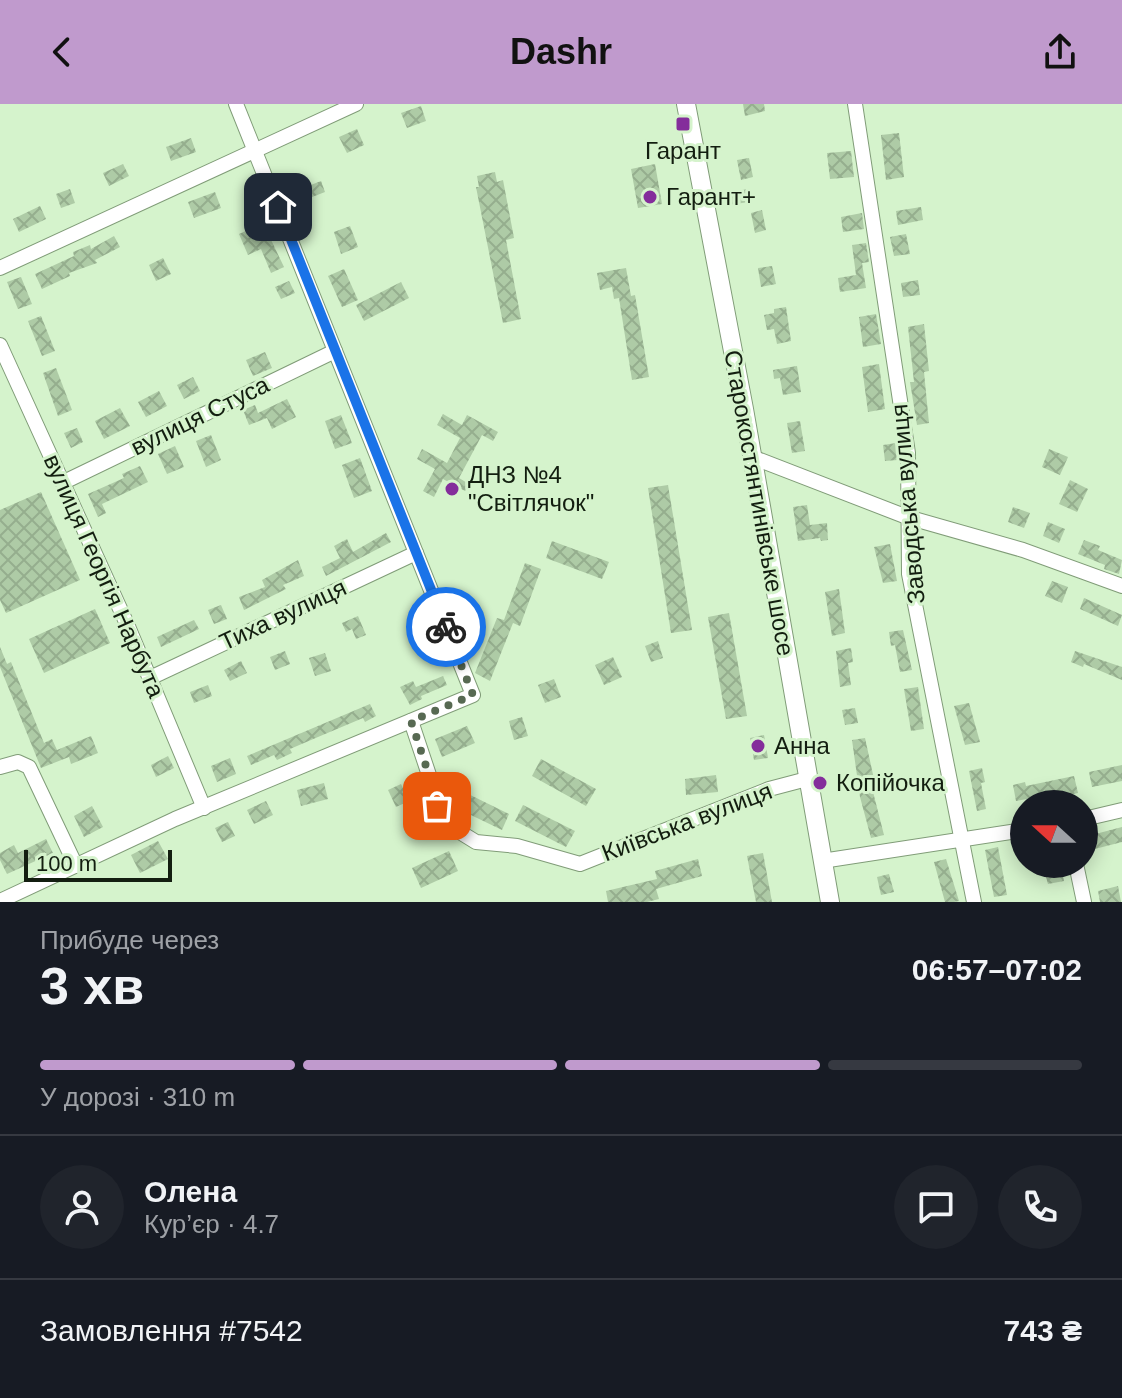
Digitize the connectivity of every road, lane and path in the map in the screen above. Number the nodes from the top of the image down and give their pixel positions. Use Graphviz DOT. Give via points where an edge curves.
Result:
graph roads {
  1 [pos="236,104"];
  2 [pos="356,104"];
  3 [pos="686,104"];
  4 [pos="855,104"];
  5 [pos="255,150"];
  6 [pos="0,268"];
  7 [pos="0,345"];
  8 [pos="335,351"];
  9 [pos="752,457"];
  10 [pos="64,482"];
  11 [pos="907,517"];
  12 [pos="416,553"];
  13 [pos="1122,586"];
  14 [pos="150,678"];
  15 [pos="411,721"];
  16 [pos="0,767"];
  17 [pos="807,779"];
  18 [pos="204,808"];
  19 [pos="1122,810"];
  20 [pos="1098,816"];
  21 [pos="1010,833"];
  22 [pos="960,842"];
  23 [pos="822,861"];
  24 [pos="76,866"];
  25 [pos="1079,878"];
  26 [pos="0,901"];
  27 [pos="830,902"];
  28 [pos="974,902"];
  29 [pos="1084,902"];
  1 -- 5 [label="street"];
  2 -- 5 [label="street"];
  3 -- 9 [label="main road, Старокостянтинівське шосе"];
  4 -- 11 [label="street, Заводська вулиця" via="908,453"];
  5 -- 6 [label="street"];
  5 -- 8 [label="street"];
  7 -- 10 [label="street, вулиця Георгія Нарбута"];
  8 -- 10 [label="street, вулиця Стуса"];
  8 -- 12 [label="street"];
  9 -- 11 [label="street"];
  9 -- 17 [label="main road, Старокостянтинівське шосе"];
  10 -- 14 [label="street, вулиця Георгія Нарбута"];
  11 -- 13 [label="street" via="1023,550"];
  11 -- 22 [label="street, Заводська вулиця" via="909,574"];
  12 -- 14 [label="street, Тиха вулиця"];
  12 -- 15 [label="street" via="473,695"];
  14 -- 18 [label="street, вулиця Георгія Нарбута"];
  15 -- 17 [label="street, Київська вулиця" via="442,821 476,842 517,846 580,864"];
  15 -- 18 [label="street"];
  16 -- 24 [label="street" via="18,762 29,767"];
  17 -- 23 [label="main road, Старокостянтинівське шосе"];
  18 -- 24 [label="street"];
  19 -- 20 [label="street"];
  21 -- 22 [label="street"];
  22 -- 23 [label="street"];
  22 -- 28 [label="street, Заводська вулиця"];
  23 -- 27 [label="main road, Старокостянтинівське шосе"];
  24 -- 26 [label="street"];
  25 -- 29 [label="street"];
}
